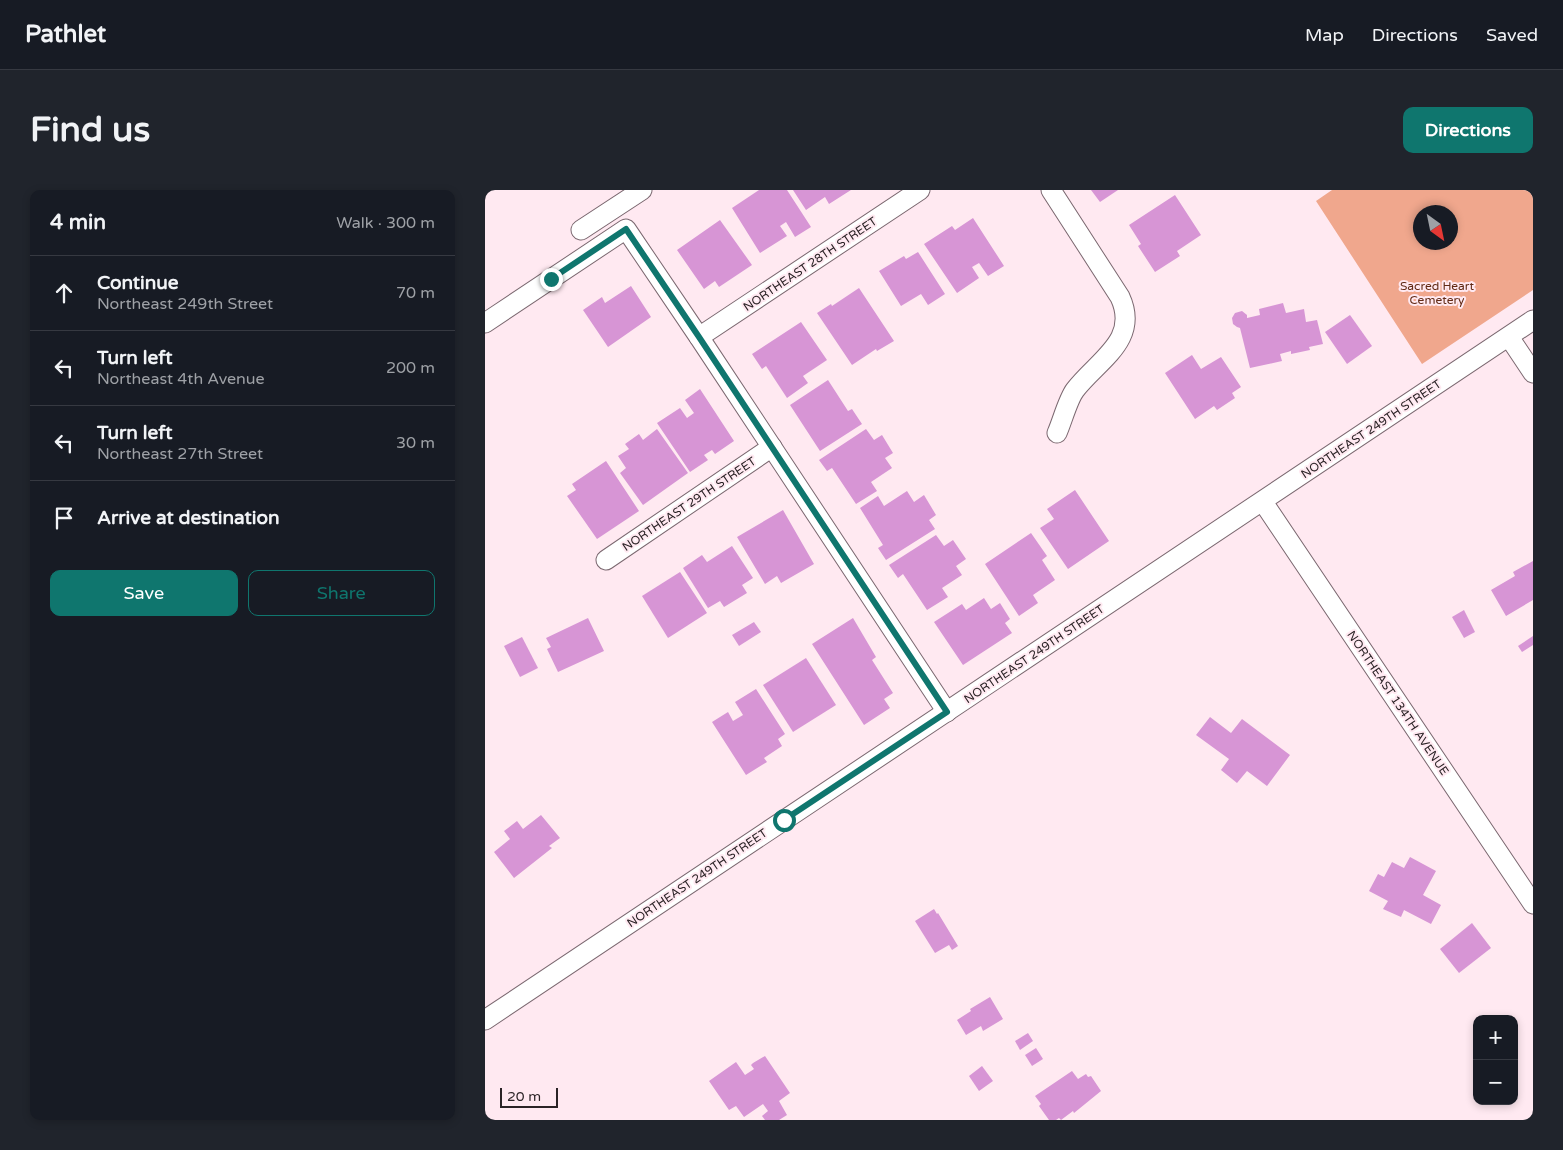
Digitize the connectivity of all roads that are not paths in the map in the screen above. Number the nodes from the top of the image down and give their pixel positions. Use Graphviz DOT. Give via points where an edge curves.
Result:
graph roads {
  1 [pos="643,190"];
  2 [pos="921,190"];
  3 [pos="1051,190"];
  4 [pos="581,230"];
  5 [pos="1533,320"];
  6 [pos="485,323"];
  7 [pos="1509,336"];
  8 [pos="699,337"];
  9 [pos="1533,373"];
  10 [pos="1057,433"];
  11 [pos="772,447"];
  12 [pos="1263,502"];
  13 [pos="606,560"];
  14 [pos="947,712"];
  15 [pos="1533,904"];
  16 [pos="485,1020"];
  1 -- 4 [label="street"];
  2 -- 8 [label="street, NORTHEAST 28TH STREET"];
  3 -- 10 [label="street" via="1120,297 1125,314 1119,342 1074,392"];
  5 -- 7 [label="street, NORTHEAST 249TH STREET"];
  6 -- 8 [label="street" via="626,229"];
  7 -- 9 [label="street"];
  7 -- 12 [label="street, NORTHEAST 249TH STREET"];
  8 -- 11 [label="street"];
  11 -- 13 [label="street, NORTHEAST 29TH STREET"];
  11 -- 14 [label="street"];
  12 -- 14 [label="street, NORTHEAST 249TH STREET"];
  12 -- 15 [label="street, NORTHEAST 134TH AVENUE"];
  14 -- 16 [label="street, NORTHEAST 249TH STREET"];
}
